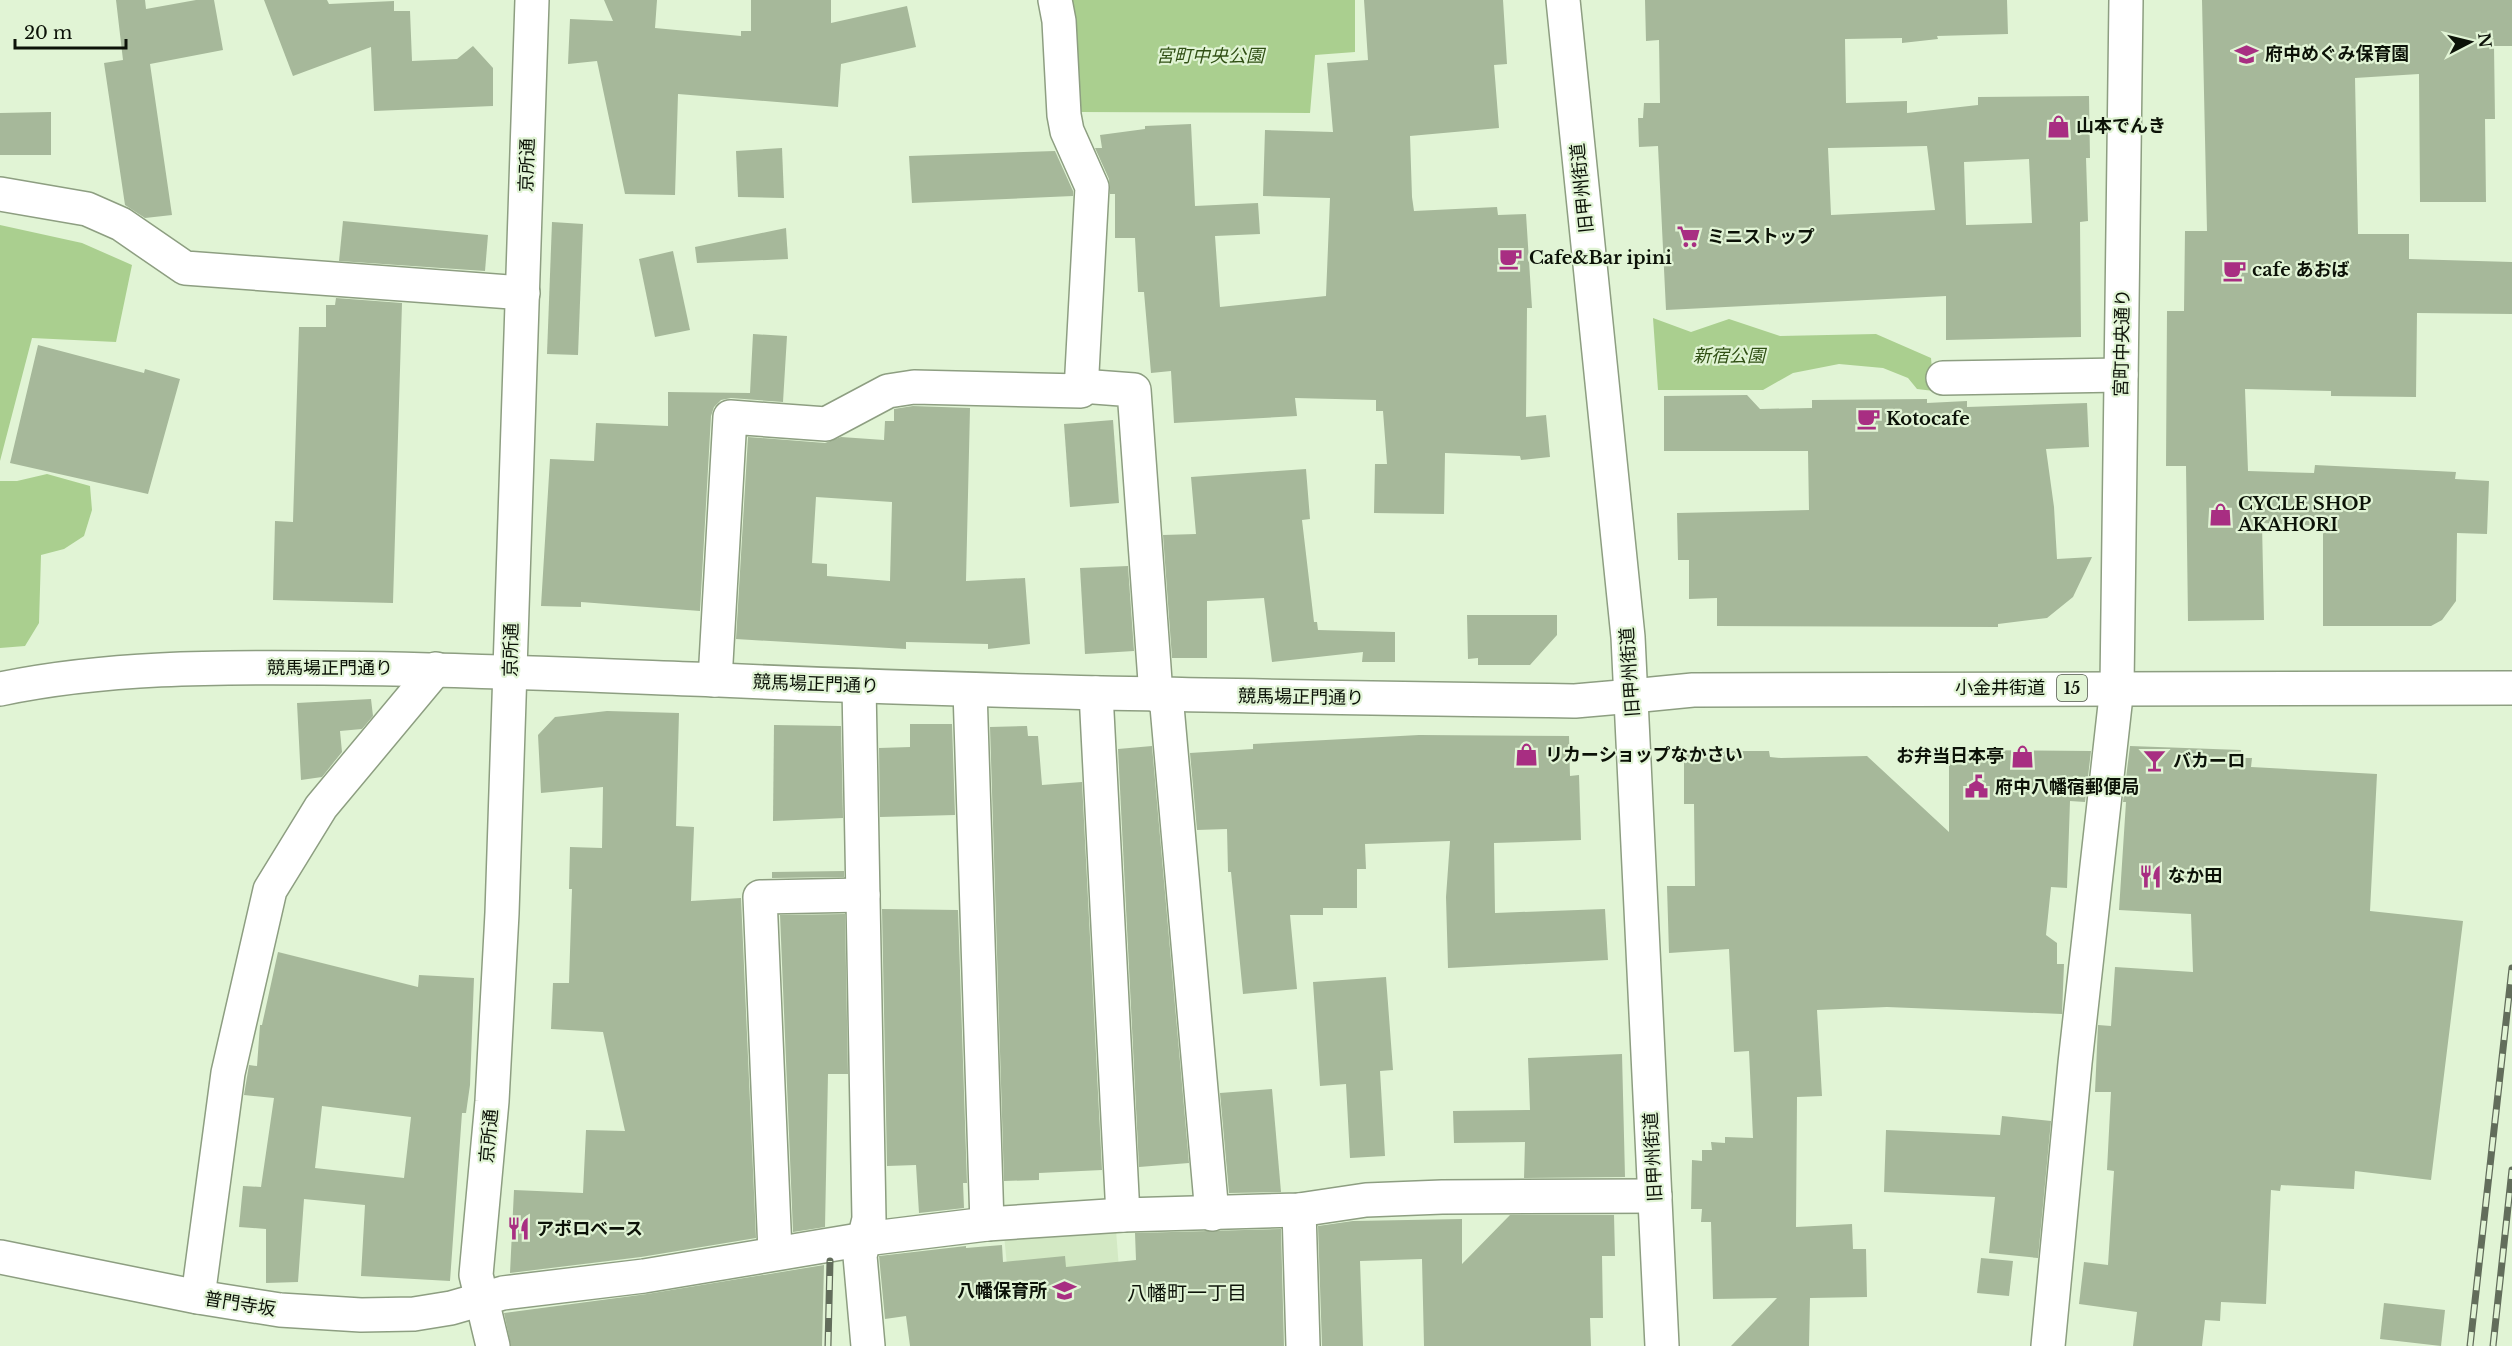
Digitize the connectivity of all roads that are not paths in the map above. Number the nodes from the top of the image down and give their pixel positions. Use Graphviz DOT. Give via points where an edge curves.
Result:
graph roads {
  1 [pos="532,0"];
  2 [pos="1054,0"];
  3 [pos="1563,0"];
  4 [pos="2126,0"];
  5 [pos="0,194"];
  6 [pos="523,293"];
  7 [pos="2121,375"];
  8 [pos="1943,378"];
  9 [pos="1082,386"];
  10 [pos="436,669"];
  11 [pos="511,671"];
  12 [pos="715,680"];
  13 [pos="2512,685"];
  14 [pos="859,686"];
  15 [pos="2117,687"];
  16 [pos="0,689"];
  17 [pos="970,690"];
  18 [pos="1096,693"];
  19 [pos="1161,695"];
  20 [pos="1632,696"];
  21 [pos="863,895"];
  22 [pos="1655,1196"];
  23 [pos="1299,1210"];
  24 [pos="1212,1214"];
  25 [pos="1123,1215"];
  26 [pos="987,1224"];
  27 [pos="865,1239"];
  28 [pos="775,1252"];
  29 [pos="0,1257"];
  30 [pos="198,1297"];
  31 [pos="482,1299"];
  32 [pos="492,1346"];
  33 [pos="868,1346"];
  34 [pos="1303,1346"];
  35 [pos="1662,1346"];
  36 [pos="2048,1346"];
  1 -- 6 [label="street, 京所通"];
  2 -- 9 [label="street" via="1067,131 1092,187"];
  3 -- 20 [label="street, 旧甲州街道"];
  4 -- 7 [label="street, 宮町中央通り"];
  5 -- 6 [label="street" via="87,209 121,224 184,268"];
  6 -- 11 [label="street, 京所通"];
  7 -- 8 [label="street"];
  7 -- 15 [label="street, 宮町中央通り"];
  9 -- 12 [label="street" via="1081,391 914,387 888,391 826,424 730,417"];
  9 -- 19 [label="street" via="1134,390"];
  10 -- 11 [label="street, 競馬場正門通り"];
  10 -- 16 [label="street, 競馬場正門通り" via="155,669"];
  10 -- 30 [label="street" via="321,807 270,890 228,1073"];
  11 -- 12 [label="street, 競馬場正門通り"];
  11 -- 31 [label="street, 京所通" via="492,1101 476,1275"];
  12 -- 14 [label="street, 競馬場正門通り"];
  13 -- 15 [label="street, 小金井街道 / 15"];
  14 -- 17 [label="street, 競馬場正門通り"];
  14 -- 21 [label="street"];
  15 -- 20 [label="street, 小金井街道 / 15" via="1693,690"];
  15 -- 36 [label="street, 宮町中央通り"];
  17 -- 18 [label="street, 競馬場正門通り"];
  17 -- 26 [label="street"];
  18 -- 19 [label="street, 競馬場正門通り"];
  18 -- 25 [label="street"];
  19 -- 20 [label="street, 競馬場正門通り" via="1575,701"];
  19 -- 24 [label="street"];
  20 -- 22 [label="street, 旧甲州街道"];
  21 -- 27 [label="street" via="869,1219"];
  21 -- 28 [label="street" via="760,897"];
  22 -- 23 [label="street, 普門寺坂" via="1442,1197 1366,1200"];
  22 -- 35 [label="street, 旧甲州街道"];
  23 -- 24 [label="street, 普門寺坂"];
  23 -- 34 [label="street"];
  24 -- 25 [label="street, 普門寺坂"];
  25 -- 26 [label="street, 普門寺坂"];
  26 -- 27 [label="street, 普門寺坂"];
  27 -- 28 [label="street, 普門寺坂"];
  27 -- 33 [label="street" via="860,1257"];
  28 -- 31 [label="street, 普門寺坂"];
  29 -- 30 [label="street, 普門寺坂"];
  30 -- 31 [label="street, 普門寺坂" via="280,1310 361,1315 414,1314"];
  31 -- 32 [label="street, 京所通"];
}
